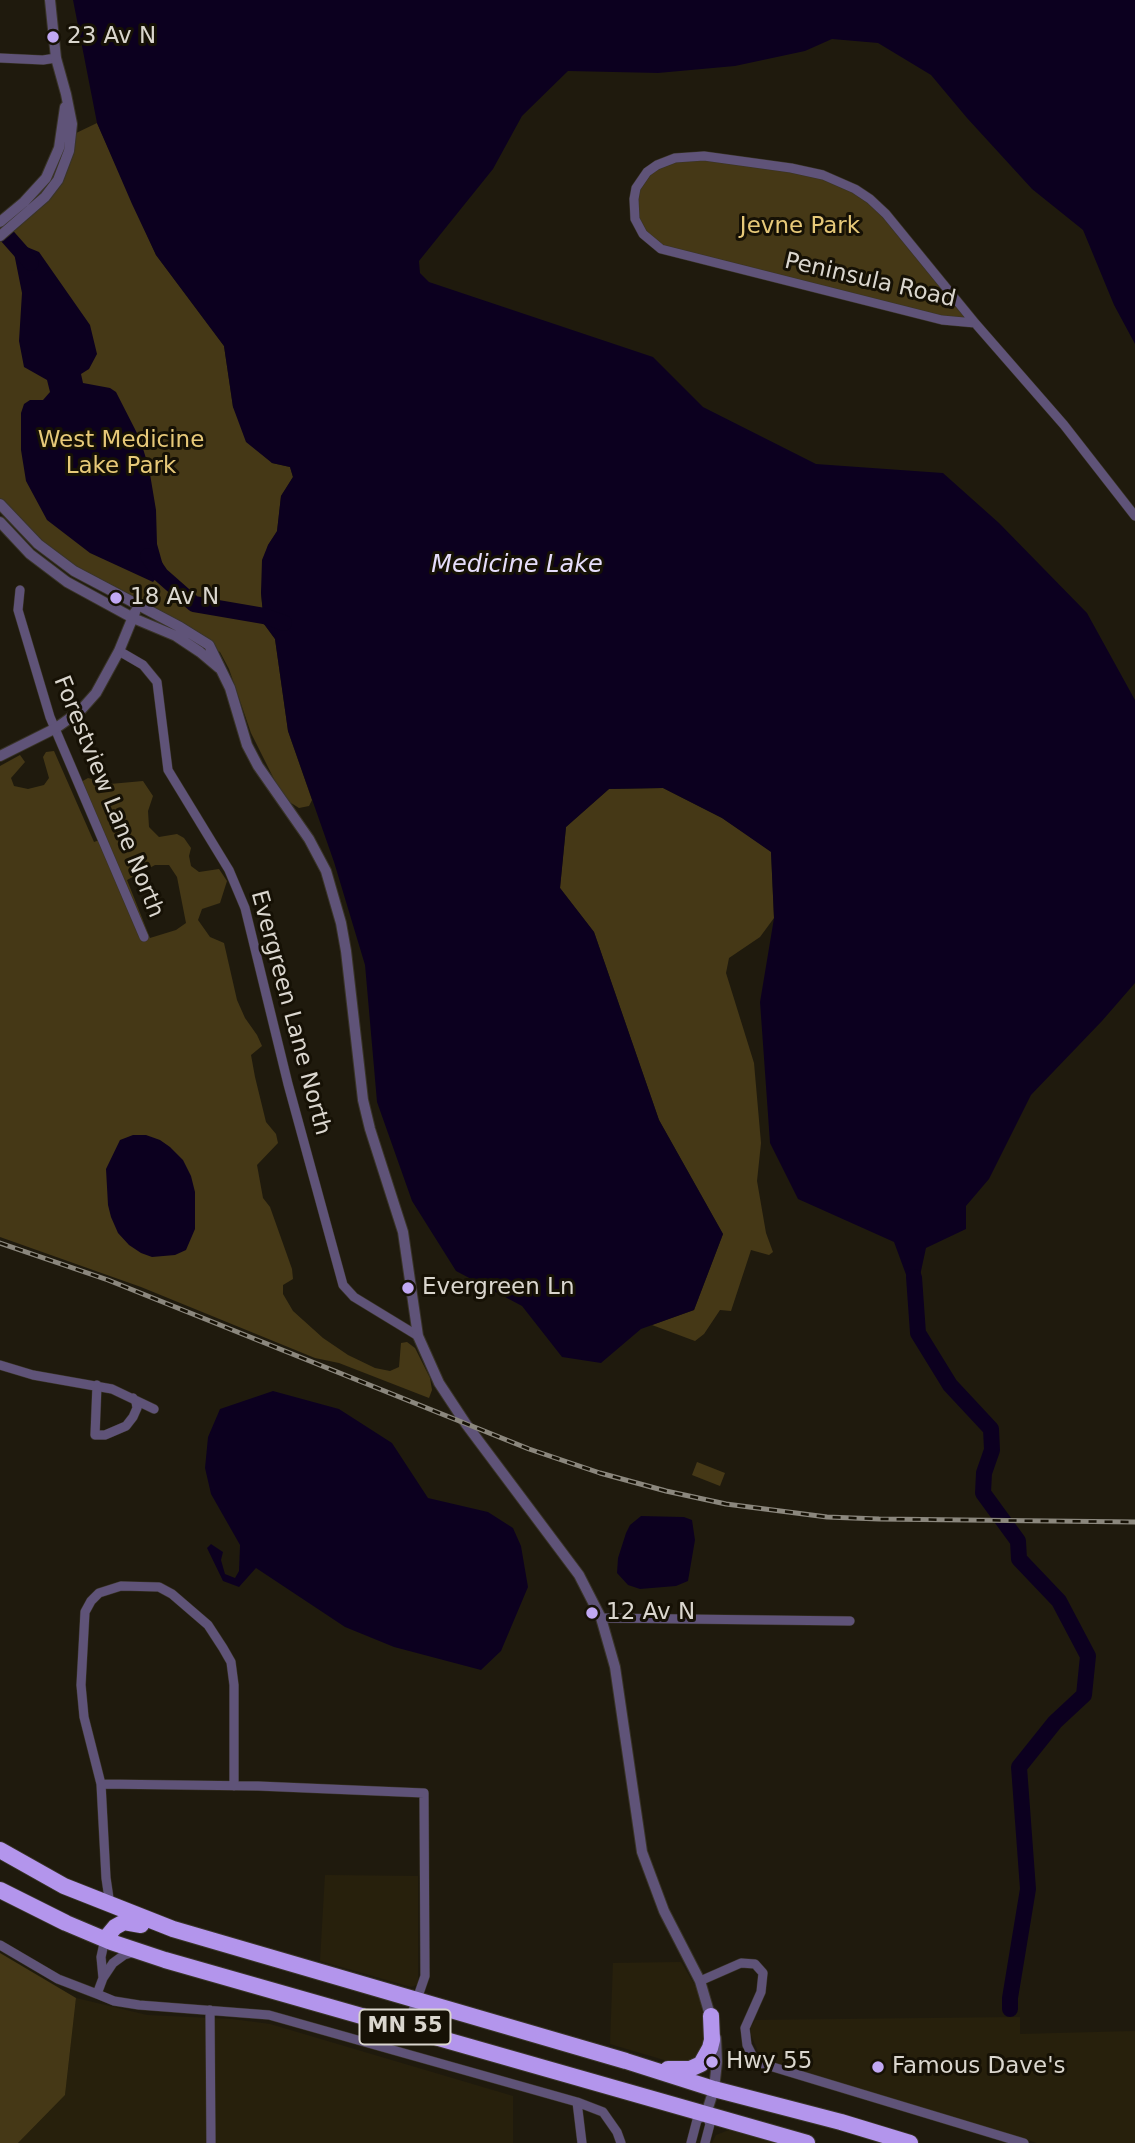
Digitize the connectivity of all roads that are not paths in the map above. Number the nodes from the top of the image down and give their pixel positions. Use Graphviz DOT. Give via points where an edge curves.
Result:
graph roads {
  1 [pos="50,0"];
  2 [pos="0,58"];
  3 [pos="56,58"];
  4 [pos="8,220"];
  5 [pos="0,236"];
  6 [pos="975,323"];
  7 [pos="0,504"];
  8 [pos="1135,516"];
  9 [pos="0,522"];
  10 [pos="20,590"];
  11 [pos="137,606"];
  12 [pos="133,618"];
  13 [pos="119,652"];
  14 [pos="224,673"];
  15 [pos="56,729"];
  16 [pos="0,756"];
  17 [pos="144,937"];
  18 [pos="418,1336"];
  19 [pos="0,1365"];
  20 [pos="97,1385"];
  21 [pos="132,1396"];
  22 [pos="154,1409"];
  23 [pos="601,1618"];
  24 [pos="850,1621"];
  25 [pos="101,1784"];
  26 [pos="234,1786"];
  27 [pos="0,1850"];
  28 [pos="0,1890"];
  29 [pos="110,1906"];
  30 [pos="105,1939"];
  31 [pos="227,1944"];
  32 [pos="0,1945"];
  33 [pos="138,1951"];
  34 [pos="103,1978"];
  35 [pos="700,1981"];
  36 [pos="97,1994"];
  37 [pos="417,2000"];
  38 [pos="210,2010"];
  39 [pos="710,2016"];
  40 [pos="407,2028"];
  41 [pos="634,2063"];
  42 [pos="714,2089"];
  43 [pos="577,2102"];
  44 [pos="706,2114"];
  45 [pos="211,2143"];
  46 [pos="582,2143"];
  47 [pos="621,2143"];
  48 [pos="691,2143"];
  49 [pos="705,2143"];
  50 [pos="807,2143"];
  51 [pos="910,2143"];
  52 [pos="1024,2143"];
  1 -- 3 [label="street"];
  2 -- 3 [label="street"];
  3 -- 4 [label="street" via="72,124 69,151 58,180 45,197"];
  4 -- 5 [label="street"];
  6 -- 6 [label="street, Peninsula Road" via="883,211 839,181 791,168 689,156 657,165 636,188 635,219 643,234 661,249 942,320"];
  6 -- 8 [label="street, Peninsula Road"];
  7 -- 11 [label="street" via="38,544 74,571"];
  9 -- 12 [label="street" via="30,554 67,582"];
  10 -- 15 [label="street, Forestview Lane North" via="18,610"];
  11 -- 12 [label="street"];
  11 -- 14 [label="street" via="209,645"];
  12 -- 13 [label="street"];
  12 -- 14 [label="street" via="176,636"];
  13 -- 15 [label="street" via="96,693"];
  13 -- 18 [label="street, Evergreen Lane North" via="143,665 157,682 168,770 229,870 246,908 340,1277 347,1292"];
  14 -- 18 [label="street" via="247,745 309,839 332,891 346,951 363,1100 403,1232"];
  15 -- 16 [label="street"];
  15 -- 17 [label="street, Forestview Lane North"];
  18 -- 23 [label="street" via="439,1382 466,1424 574,1567"];
  19 -- 20 [label="street"];
  20 -- 21 [label="street"];
  20 -- 21 [label="street" via="95,1435 126,1426 137,1408"];
  21 -- 22 [label="street"];
  23 -- 24 [label="street"];
  23 -- 35 [label="street" via="615,1667 642,1852 664,1911"];
  25 -- 26 [label="street"];
  25 -- 26 [label="street" via="81,1685 85,1612 91,1601 109,1588 141,1585 172,1594 208,1625 231,1662"];
  25 -- 29 [label="street"];
  26 -- 37 [label="street" via="424,1793 425,1976"];
  27 -- 29 [label="highway, MN 55"];
  28 -- 30 [label="highway, MN 55"];
  29 -- 31 [label="highway, MN 55"];
  30 -- 31 [label="highway" via="124,1922 213,1947"];
  30 -- 33 [label="highway, MN 55"];
  30 -- 34 [label="street"];
  31 -- 37 [label="highway, MN 55"];
  32 -- 36 [label="street" via="58,1979"];
  33 -- 34 [label="street" via="113,1963"];
  33 -- 40 [label="highway, MN 55"];
  34 -- 36 [label="street"];
  35 -- 39 [label="street"];
  35 -- 52 [label="street" via="741,1963 755,1964 763,1973 761,1992 745,2028 747,2045 763,2064"];
  36 -- 38 [label="street" via="139,2005"];
  37 -- 40 [label="street"];
  37 -- 41 [label="highway, MN 55"];
  38 -- 43 [label="street" via="269,2015"];
  38 -- 45 [label="street"];
  39 -- 41 [label="highway" via="710,2048 697,2067 667,2069"];
  39 -- 42 [label="street" via="716,2037"];
  40 -- 44 [label="highway, MN 55"];
  41 -- 42 [label="highway, MN 55"];
  42 -- 44 [label="street"];
  42 -- 51 [label="highway, MN 55"];
  43 -- 46 [label="street"];
  43 -- 47 [label="street" via="603,2112"];
  44 -- 48 [label="street" via="697,2120"];
  44 -- 49 [label="street" via="710,2124"];
  44 -- 50 [label="highway, MN 55"];
}
